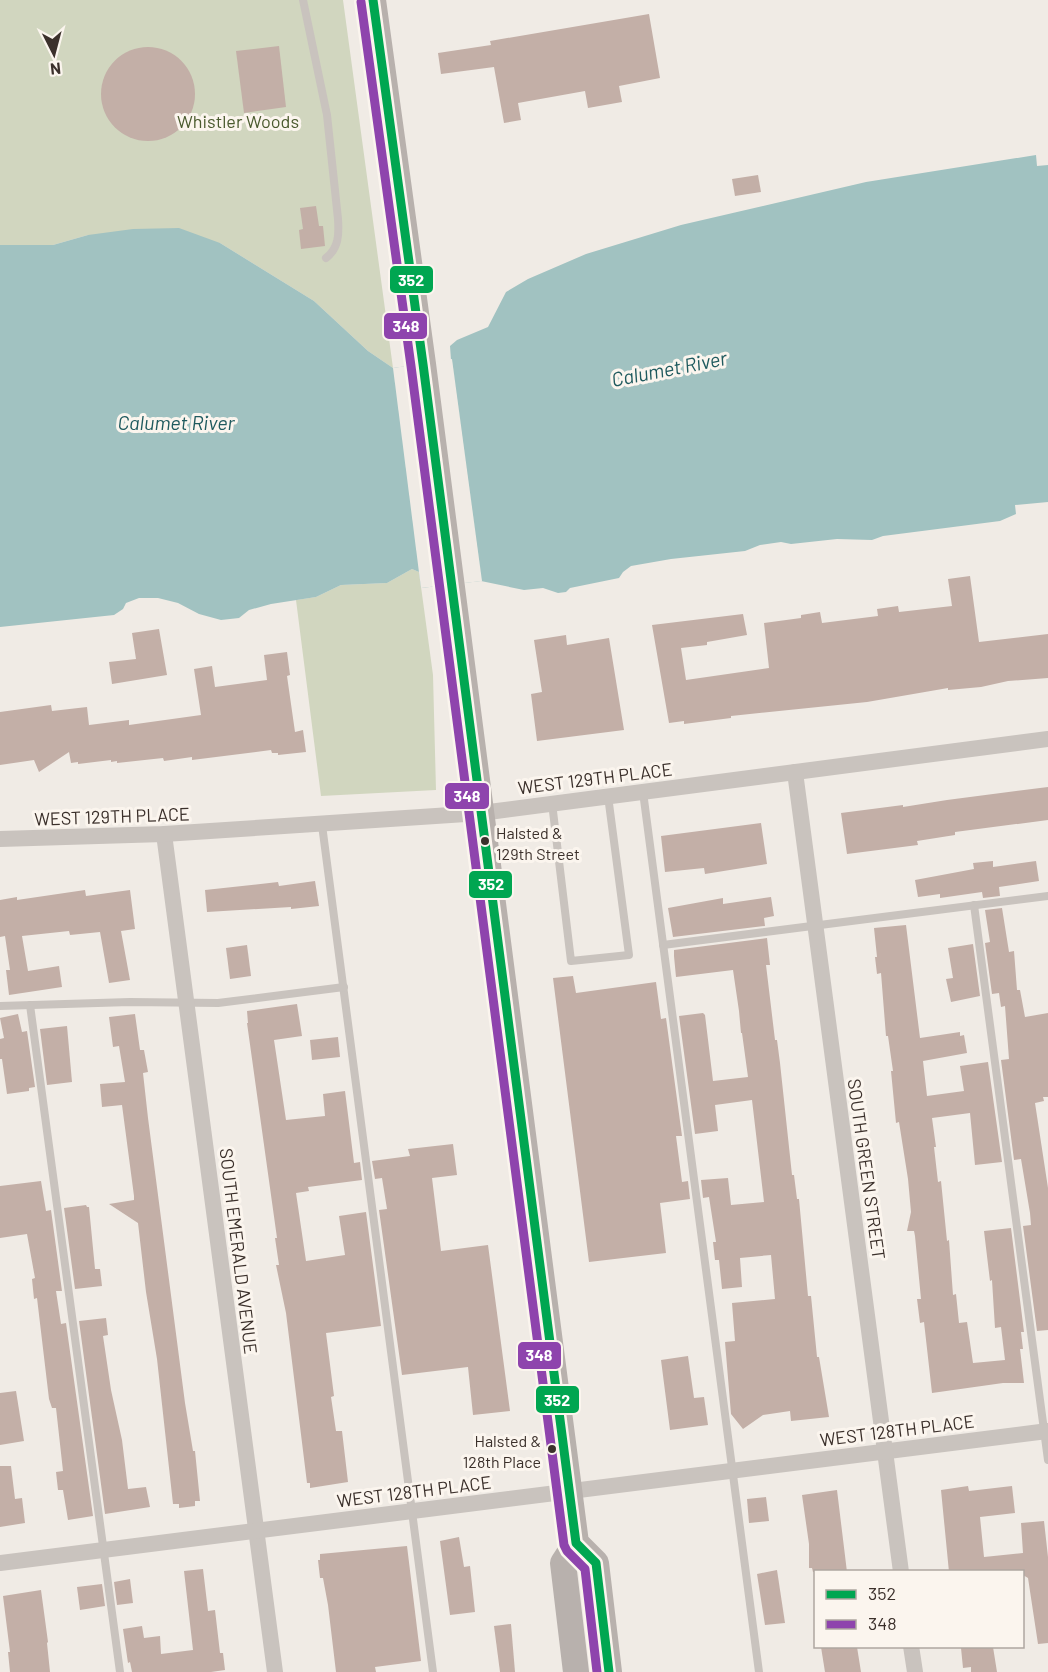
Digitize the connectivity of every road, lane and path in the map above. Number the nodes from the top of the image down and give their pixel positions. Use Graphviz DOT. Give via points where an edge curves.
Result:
graph roads {
  1 [pos="303,0"];
  2 [pos="373,0"];
  3 [pos="326,258"];
  4 [pos="1048,739"];
  5 [pos="795,772"];
  6 [pos="643,792"];
  7 [pos="608,796"];
  8 [pos="552,803"];
  9 [pos="481,813"];
  10 [pos="322,825"];
  11 [pos="164,834"];
  12 [pos="0,839"];
  13 [pos="1048,896"];
  14 [pos="974,905"];
  15 [pos="815,925"];
  16 [pos="663,945"];
  17 [pos="344,987"];
  18 [pos="187,1003"];
  19 [pos="30,1005"];
  20 [pos="0,1006"];
  21 [pos="1046,1431"];
  22 [pos="885,1451"];
  23 [pos="1048,1460"];
  24 [pos="732,1470"];
  25 [pos="570,1491"];
  26 [pos="412,1511"];
  27 [pos="256,1531"];
  28 [pos="576,1543"];
  29 [pos="104,1550"];
  30 [pos="0,1563"];
  31 [pos="902,1570"];
  32 [pos="911,1648"];
  33 [pos="120,1672"];
  34 [pos="275,1672"];
  35 [pos="433,1672"];
  36 [pos="576,1672"];
  37 [pos="609,1672"];
  38 [pos="759,1672"];
  39 [pos="915,1672"];
  1 -- 3 [label="lane" via="327,115 338,219 339,236"];
  2 -- 9 [label="main road"];
  4 -- 5 [label="street, WEST 129TH PLACE"];
  5 -- 6 [label="street, WEST 129TH PLACE"];
  5 -- 15 [label="street, SOUTH GREEN STREET"];
  6 -- 7 [label="street, WEST 129TH PLACE"];
  6 -- 16 [label="lane"];
  7 -- 8 [label="street, WEST 129TH PLACE"];
  7 -- 8 [label="lane" via="629,955 571,961"];
  8 -- 9 [label="street, WEST 129TH PLACE"];
  9 -- 10 [label="street, WEST 129TH PLACE"];
  9 -- 25 [label="main road"];
  10 -- 11 [label="street, WEST 129TH PLACE"];
  10 -- 17 [label="lane"];
  11 -- 12 [label="street, WEST 129TH PLACE"];
  11 -- 18 [label="street, SOUTH EMERALD AVENUE"];
  13 -- 14 [label="lane"];
  14 -- 15 [label="lane"];
  14 -- 21 [label="lane"];
  15 -- 16 [label="lane"];
  15 -- 22 [label="street, SOUTH GREEN STREET"];
  16 -- 24 [label="lane"];
  17 -- 18 [label="lane" via="218,1003"];
  17 -- 26 [label="lane"];
  18 -- 19 [label="lane"];
  18 -- 27 [label="street, SOUTH EMERALD AVENUE"];
  19 -- 20 [label="lane"];
  19 -- 29 [label="lane"];
  21 -- 22 [label="street, WEST 128TH PLACE"];
  21 -- 23 [label="lane"];
  22 -- 24 [label="street, WEST 128TH PLACE"];
  22 -- 31 [label="street, SOUTH GREEN STREET"];
  24 -- 25 [label="street, WEST 128TH PLACE"];
  24 -- 38 [label="lane"];
  25 -- 26 [label="street, WEST 128TH PLACE"];
  25 -- 28 [label="main road"];
  26 -- 27 [label="street, WEST 128TH PLACE"];
  26 -- 35 [label="lane"];
  27 -- 29 [label="street, WEST 128TH PLACE"];
  27 -- 34 [label="street, SOUTH EMERALD AVENUE"];
  28 -- 36 [label="main road" via="563,1563"];
  28 -- 37 [label="main road" via="596,1563"];
  29 -- 30 [label="street, WEST 128TH PLACE"];
  29 -- 33 [label="lane"];
  32 -- 39 [label="street"];
}
